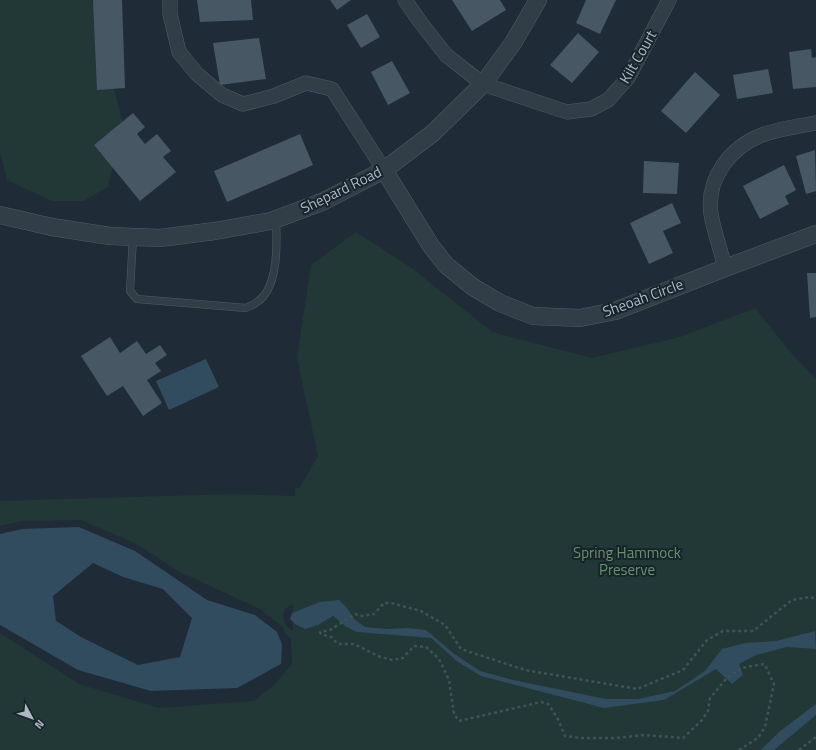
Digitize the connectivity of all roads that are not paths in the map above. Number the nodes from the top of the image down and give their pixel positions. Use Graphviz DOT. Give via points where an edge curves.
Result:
graph roads {
  1 [pos="170,0"];
  2 [pos="405,0"];
  3 [pos="538,0"];
  4 [pos="669,0"];
  5 [pos="483,84"];
  6 [pos="816,123"];
  7 [pos="384,170"];
  8 [pos="0,215"];
  9 [pos="276,219"];
  10 [pos="816,234"];
  11 [pos="133,237"];
  12 [pos="725,268"];
  1 -- 7 [label="street" via="170,14 179,52 197,74 222,95 242,104 274,96 306,83 332,89"];
  2 -- 5 [label="street" via="446,54"];
  3 -- 5 [label="street, Shepard Road" via="513,43"];
  4 -- 5 [label="street, Kilt Court" via="628,78 608,100 591,109 567,112"];
  5 -- 7 [label="street, Shepard Road" via="432,133"];
  6 -- 12 [label="street" via="762,135 740,146 717,175 711,213"];
  7 -- 9 [label="street, Shepard Road" via="322,202"];
  7 -- 12 [label="street, Sheoah Circle" via="431,246 446,264 473,287 500,303 533,316 580,318 615,311"];
  8 -- 11 [label="street, Shepard Road" via="52,227"];
  9 -- 11 [label="street, Shepard Road" via="160,238"];
  9 -- 11 [label="lane" via="278,245 269,289 258,302 246,308 137,299 130,291"];
  10 -- 12 [label="street, Sheoah Circle"];
}
